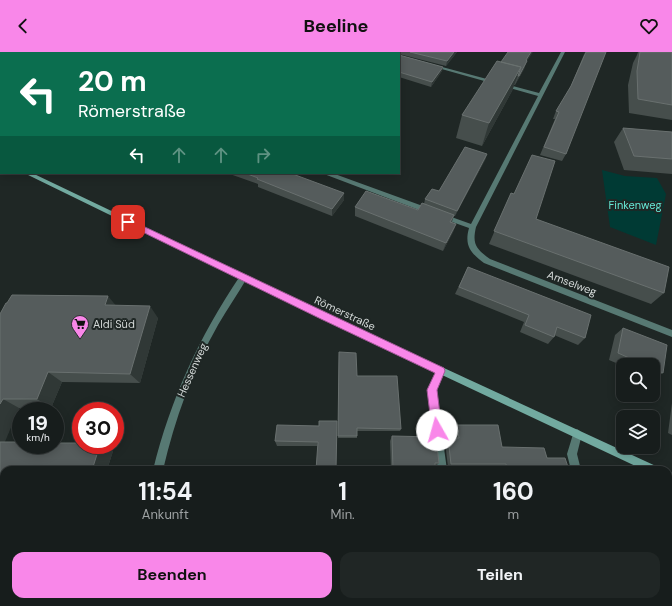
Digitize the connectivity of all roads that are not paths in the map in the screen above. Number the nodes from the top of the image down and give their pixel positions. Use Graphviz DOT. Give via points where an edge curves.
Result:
graph roads {
  1 [pos="563,52"];
  2 [pos="429,64"];
  3 [pos="540,95"];
  4 [pos="29,174"];
  5 [pos="329,174"];
  6 [pos="473,227"];
  7 [pos="243,278"];
  8 [pos="672,334"];
  9 [pos="441,371"];
  10 [pos="577,434"];
  11 [pos="159,466"];
  12 [pos="442,466"];
  13 [pos="575,466"];
  14 [pos="641,466"];
  1 -- 3 [label="street"];
  2 -- 3 [label="street"];
  3 -- 6 [label="street"];
  4 -- 7 [label="street, Römerstraße"];
  5 -- 6 [label="street"];
  6 -- 8 [label="street, Amselweg" via="471,244 476,253 487,261"];
  7 -- 9 [label="street, Römerstraße"];
  7 -- 11 [label="street, Hessenweg" via="208,332 181,393"];
  9 -- 10 [label="street, Römerstraße"];
  9 -- 12 [label="street" via="432,390"];
  10 -- 13 [label="street" via="572,454"];
  10 -- 14 [label="street, Römerstraße"];
}
